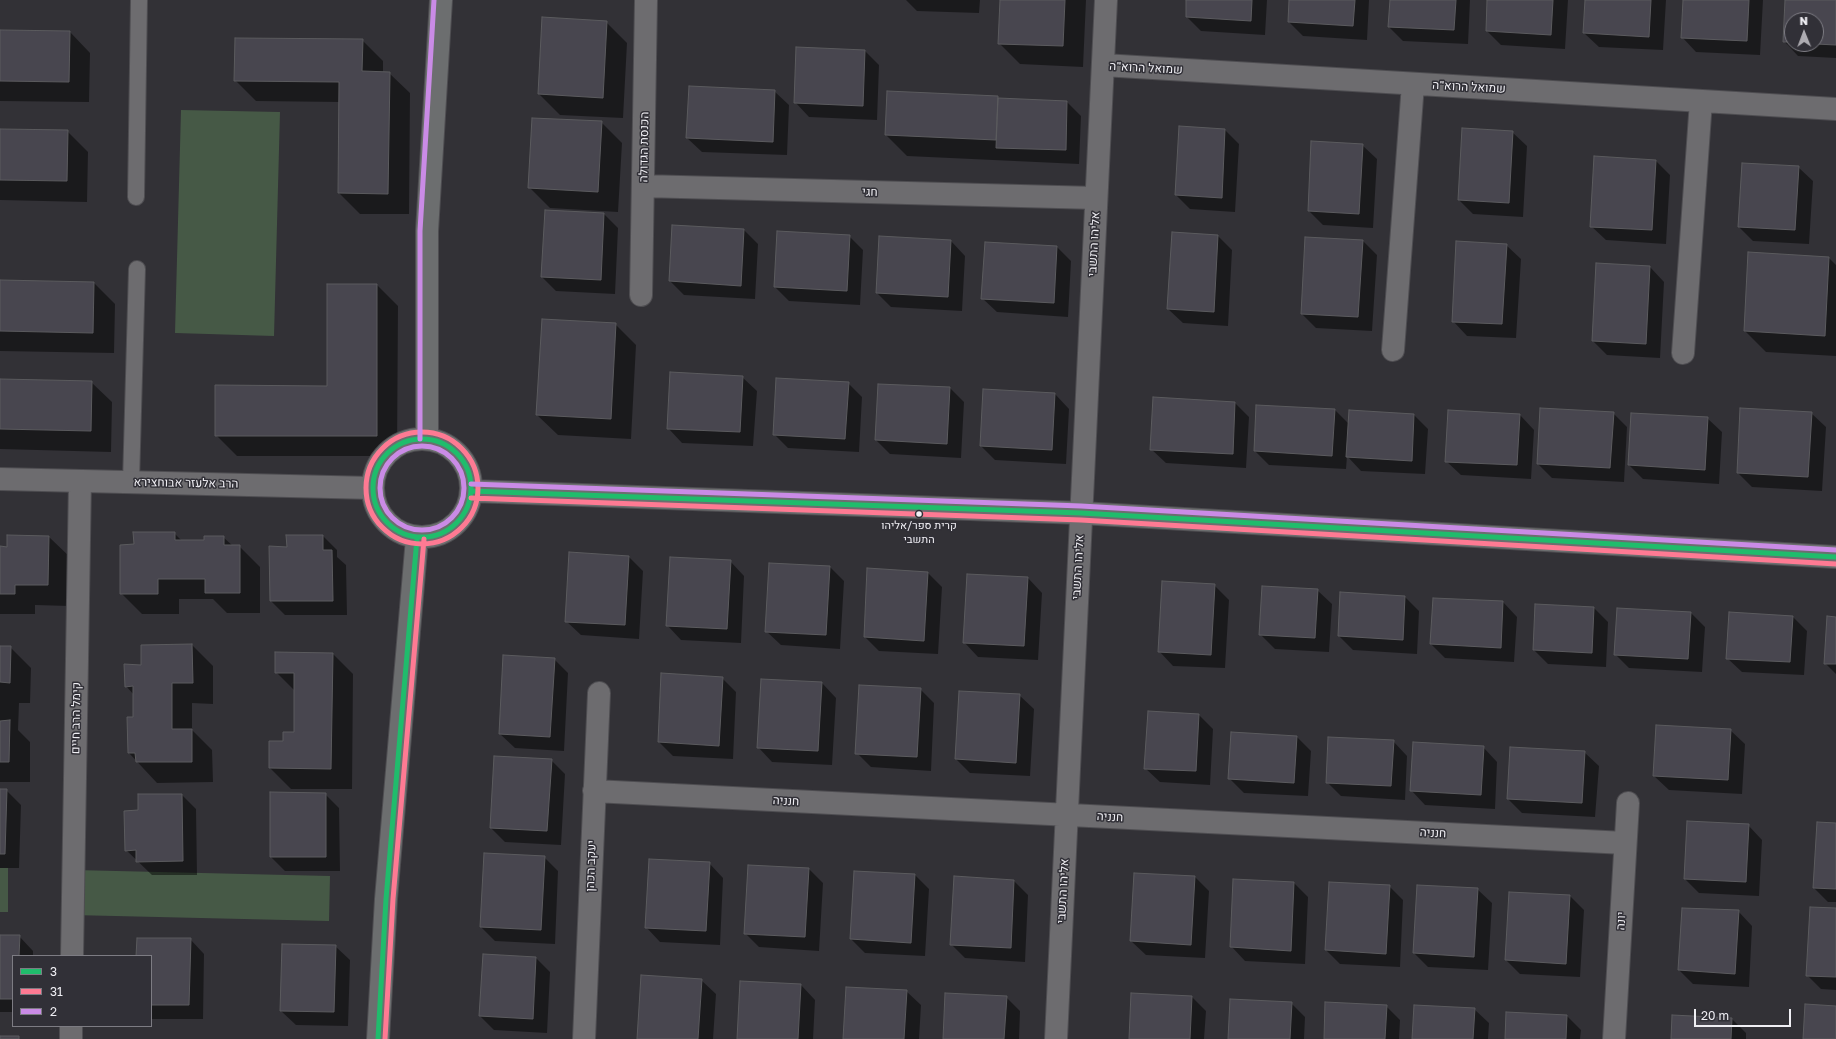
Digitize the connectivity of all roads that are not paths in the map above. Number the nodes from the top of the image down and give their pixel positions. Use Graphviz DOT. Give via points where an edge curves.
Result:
graph roads {
  1 [pos="139,0"];
  2 [pos="441,0"];
  3 [pos="646,0"];
  4 [pos="1106,0"];
  5 [pos="1103,65"];
  6 [pos="1413,84"];
  7 [pos="1701,101"];
  8 [pos="1836,109"];
  9 [pos="643,186"];
  10 [pos="136,197"];
  11 [pos="1096,198"];
  12 [pos="137,269"];
  13 [pos="641,295"];
  14 [pos="1393,350"];
  15 [pos="1684,353"];
  16 [pos="427,439"];
  17 [pos="0,479"];
  18 [pos="80,481"];
  19 [pos="131,482"];
  20 [pos="372,488"];
  21 [pos="471,491"];
  22 [pos="1081,513"];
  23 [pos="417,538"];
  24 [pos="1836,557"];
  25 [pos="599,693"];
  26 [pos="594,791"];
  27 [pos="1628,803"];
  28 [pos="1066,815"];
  29 [pos="1625,843"];
  30 [pos="72,955"];
  31 [pos="71,1027"];
  32 [pos="71,1039"];
  33 [pos="378,1039"];
  34 [pos="584,1039"];
  35 [pos="1056,1039"];
  36 [pos="1614,1039"];
  1 -- 10 [label="lane"];
  2 -- 16 [label="street" via="427,231"];
  3 -- 9 [label="street, הכנסת הגדולה"];
  4 -- 5 [label="street, אליהו התשבי"];
  5 -- 6 [label="street, שמואל הרוא\"ה"];
  5 -- 11 [label="street, אליהו התשבי"];
  6 -- 7 [label="street, שמואל הרוא\"ה"];
  6 -- 14 [label="street"];
  7 -- 8 [label="street, שמואל הרוא\"ה"];
  7 -- 15 [label="street"];
  9 -- 11 [label="street, חגי"];
  9 -- 13 [label="street, הכנסת הגדולה"];
  11 -- 22 [label="street, אליהו התשבי"];
  12 -- 19 [label="lane"];
  16 -- 20 [label="street" via="411,440 395,446 383,457 375,472"];
  16 -- 21 [label="street" via="441,443 454,451 470,476"];
  17 -- 18 [label="street, הרב אלעזר אבוחצירא"];
  18 -- 19 [label="street, הרב אלעזר אבוחצירא"];
  18 -- 30 [label="street, קימל הרב חיים"];
  19 -- 20 [label="street, הרב אלעזר אבוחצירא"];
  20 -- 23 [label="street" via="380,516 402,534"];
  21 -- 22 [label="street"];
  21 -- 23 [label="street" via="469,504 454,526 443,533"];
  22 -- 24 [label="street"];
  22 -- 28 [label="street, אליהו התשבי"];
  23 -- 33 [label="street" via="387,892"];
  25 -- 26 [label="street, יעקב הכהן"];
  26 -- 28 [label="street, חנניה"];
  26 -- 34 [label="street, יעקב הכהן"];
  27 -- 29 [label="street, יונה"];
  28 -- 29 [label="street, חנניה"];
  28 -- 35 [label="street, אליהו התשבי"];
  29 -- 36 [label="street, יונה"];
  31 -- 32 [label="street"];
}
